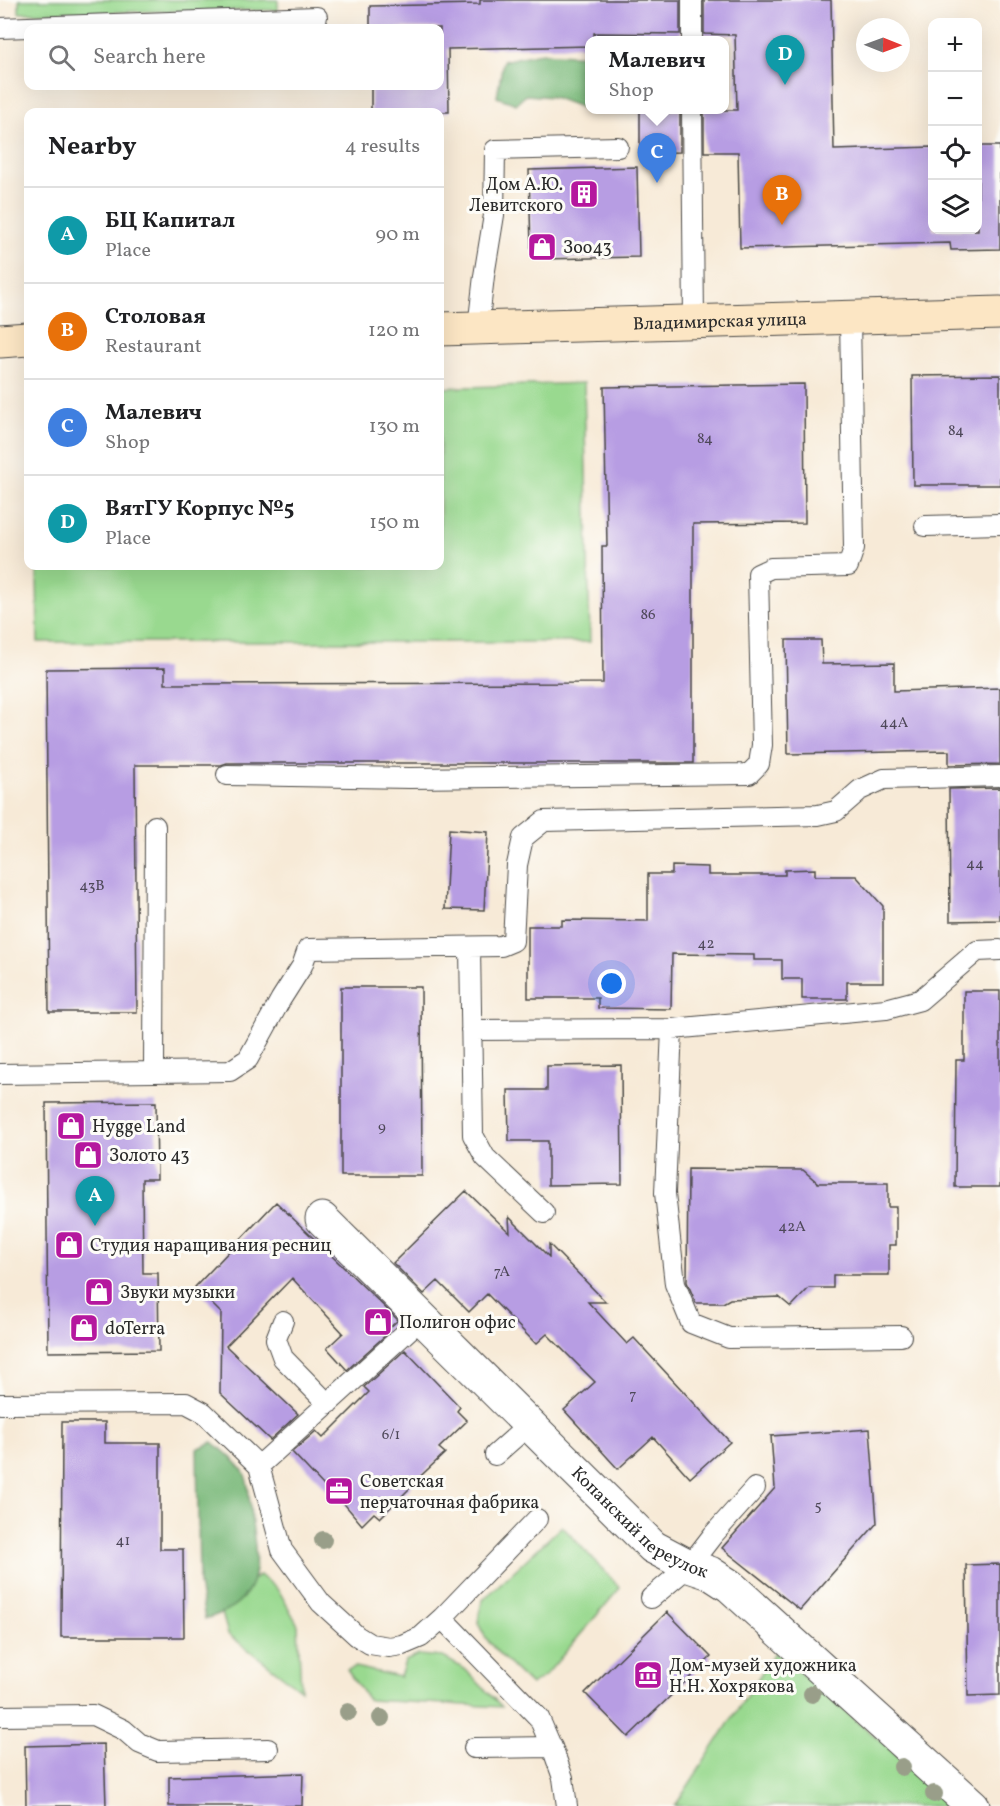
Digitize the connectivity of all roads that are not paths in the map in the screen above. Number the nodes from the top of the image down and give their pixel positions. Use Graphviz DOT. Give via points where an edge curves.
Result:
graph roads {
  1 [pos="692,0"];
  2 [pos="317,17"];
  3 [pos="115,24"];
  4 [pos="24,27"];
  5 [pos="0,28"];
  6 [pos="692,36"];
  7 [pos="693,114"];
  8 [pos="618,147"];
  9 [pos="1000,313"];
  10 [pos="850,318"];
  11 [pos="694,322"];
  12 [pos="478,328"];
  13 [pos="444,329"];
  14 [pos="24,339"];
  15 [pos="0,341"];
  16 [pos="1000,524"];
  17 [pos="925,526"];
  18 [pos="227,775"];
  19 [pos="1000,776"];
  20 [pos="155,826"];
  21 [pos="470,947"];
  22 [pos="1000,950"];
  23 [pos="672,1029"];
  24 [pos="471,1030"];
  25 [pos="154,1072"];
  26 [pos="0,1074"];
  27 [pos="544,1213"];
  28 [pos="322,1219"];
  29 [pos="422,1318"];
  30 [pos="284,1321"];
  31 [pos="901,1336"];
  32 [pos="0,1404"];
  33 [pos="328,1404"];
  34 [pos="530,1424"];
  35 [pos="495,1455"];
  36 [pos="259,1466"];
  37 [pos="755,1488"];
  38 [pos="537,1519"];
  39 [pos="689,1566"];
  40 [pos="651,1598"];
  41 [pos="442,1618"];
  42 [pos="0,1716"];
  43 [pos="552,1747"];
  44 [pos="474,1748"];
  45 [pos="268,1749"];
  46 [pos="567,1806"];
  47 [pos="973,1806"];
  1 -- 6 [label="lane"];
  2 -- 3 [label="lane"];
  4 -- 5 [label="lane"];
  7 -- 11 [label="lane"];
  8 -- 12 [label="lane" via="495,150 494,215"];
  9 -- 10 [label="main road, Владимирская улица"];
  10 -- 11 [label="main road, Владимирская улица"];
  10 -- 18 [label="lane" via="854,548 848,566 771,568 758,574 762,745 759,764 749,774 410,778"];
  11 -- 12 [label="main road, Владимирская улица"];
  12 -- 13 [label="main road, Владимирская улица"];
  14 -- 15 [label="main road"];
  16 -- 17 [label="lane"];
  19 -- 21 [label="lane" via="884,779 860,790 836,811 818,815 544,821 523,838 517,865 513,941 501,946"];
  20 -- 25 [label="lane"];
  21 -- 24 [label="lane"];
  21 -- 25 [label="lane" via="308,950 248,1059 230,1071"];
  22 -- 23 [label="lane" via="977,951 920,1000 886,1009"];
  23 -- 24 [label="lane"];
  23 -- 31 [label="lane" via="665,1192 675,1284 692,1323 729,1338"];
  24 -- 27 [label="lane" via="473,1135 486,1157"];
  25 -- 26 [label="lane"];
  28 -- 29 [label="street, Копанский переулок"];
  29 -- 33 [label="lane"];
  29 -- 34 [label="street, Копанский переулок"];
  30 -- 33 [label="lane" via="276,1339 284,1358"];
  32 -- 36 [label="lane" via="186,1403 203,1412"];
  33 -- 36 [label="lane"];
  34 -- 35 [label="lane"];
  34 -- 39 [label="street, Копанский переулок" via="653,1547"];
  36 -- 41 [label="lane" via="282,1550 321,1603 357,1636 370,1644 402,1645 421,1637"];
  37 -- 39 [label="lane"];
  38 -- 41 [label="lane"];
  39 -- 40 [label="lane"];
  39 -- 47 [label="street, Копанский переулок" via="730,1586"];
  41 -- 43 [label="lane" via="539,1718"];
  42 -- 45 [label="lane" via="93,1715 158,1751"];
  43 -- 44 [label="lane"];
  43 -- 46 [label="lane" via="563,1778"];
}
